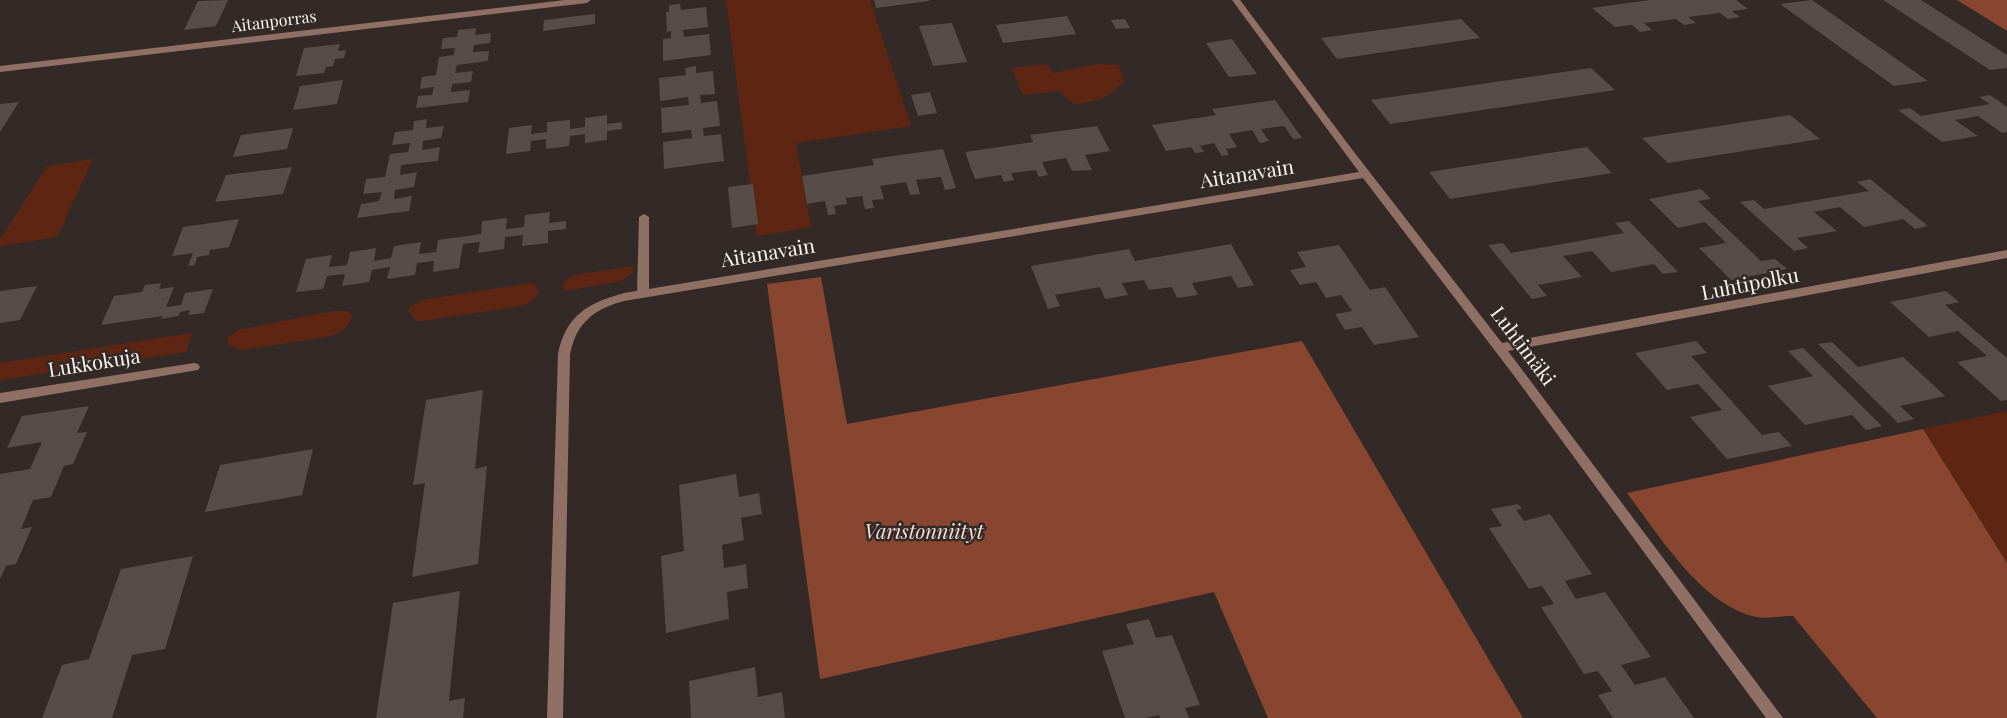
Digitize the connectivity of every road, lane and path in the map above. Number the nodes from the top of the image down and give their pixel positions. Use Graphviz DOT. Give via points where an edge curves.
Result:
graph roads {
  1 [pos="587,0"];
  2 [pos="1236,0"];
  3 [pos="0,69"];
  4 [pos="1366,174"];
  5 [pos="644,217"];
  6 [pos="2007,254"];
  7 [pos="643,293"];
  8 [pos="1500,348"];
  9 [pos="194,367"];
  10 [pos="0,398"];
  11 [pos="555,718"];
  12 [pos="1775,718"];
  1 -- 3 [label="street, Aitanporras"];
  2 -- 4 [label="street, Luhtimäki"];
  4 -- 7 [label="street, Aitanavain"];
  4 -- 8 [label="street, Luhtimäki"];
  5 -- 7 [label="street"];
  6 -- 8 [label="street, Luhtipolku"];
  7 -- 11 [label="street, Aitanavain" via="595,306 574,324 566,338"];
  8 -- 12 [label="street, Luhtimäki"];
  9 -- 10 [label="street, Lukkokuja"];
}
